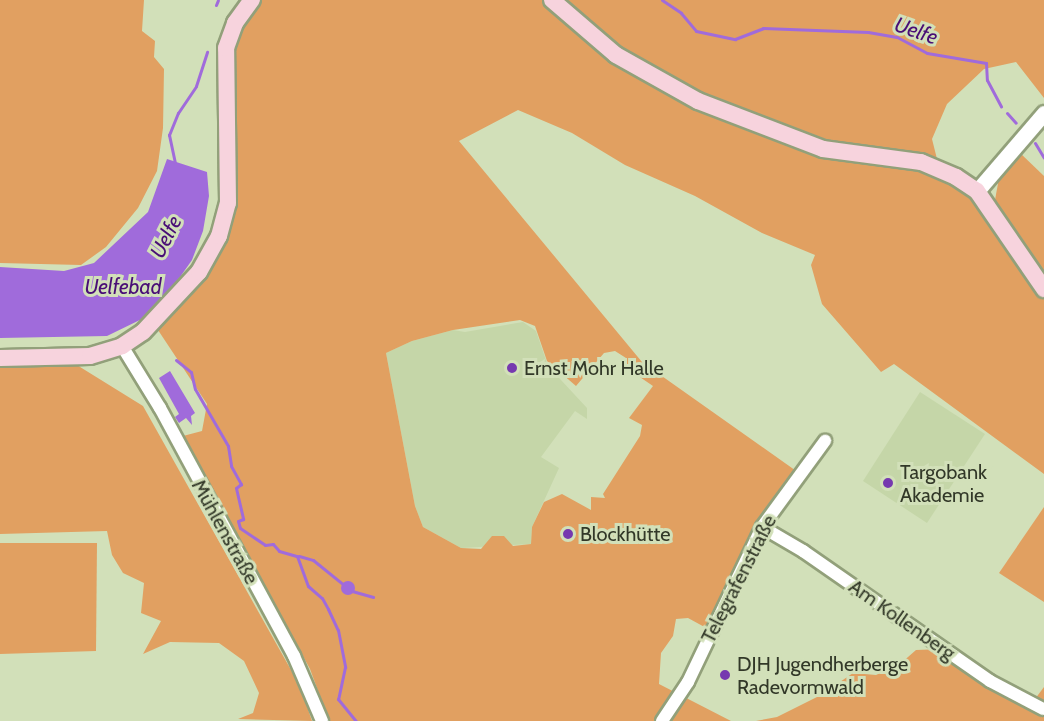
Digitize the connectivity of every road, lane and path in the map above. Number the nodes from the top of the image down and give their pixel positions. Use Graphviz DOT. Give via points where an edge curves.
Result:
graph roads {
  1 [pos="252,0"];
  2 [pos="552,0"];
  3 [pos="1044,113"];
  4 [pos="977,191"];
  5 [pos="1044,289"];
  6 [pos="122,346"];
  7 [pos="0,358"];
  8 [pos="825,441"];
  9 [pos="762,527"];
  10 [pos="1043,709"];
  11 [pos="322,721"];
  12 [pos="662,721"];
  1 -- 6 [label="main road" via="235,23 226,48 228,202 219,236 181,294 143,332"];
  2 -- 4 [label="main road" via="616,55 698,101 824,149 937,167"];
  3 -- 4 [label="street"];
  4 -- 5 [label="main road"];
  6 -- 7 [label="main road" via="90,356"];
  6 -- 11 [label="street, Mühlenstraße" via="156,401 294,656"];
  8 -- 9 [label="street, Telegrafenstraße"];
  9 -- 10 [label="street, Am Kollenberg" via="990,681"];
  9 -- 12 [label="street, Telegrafenstraße" via="688,682"];
}
